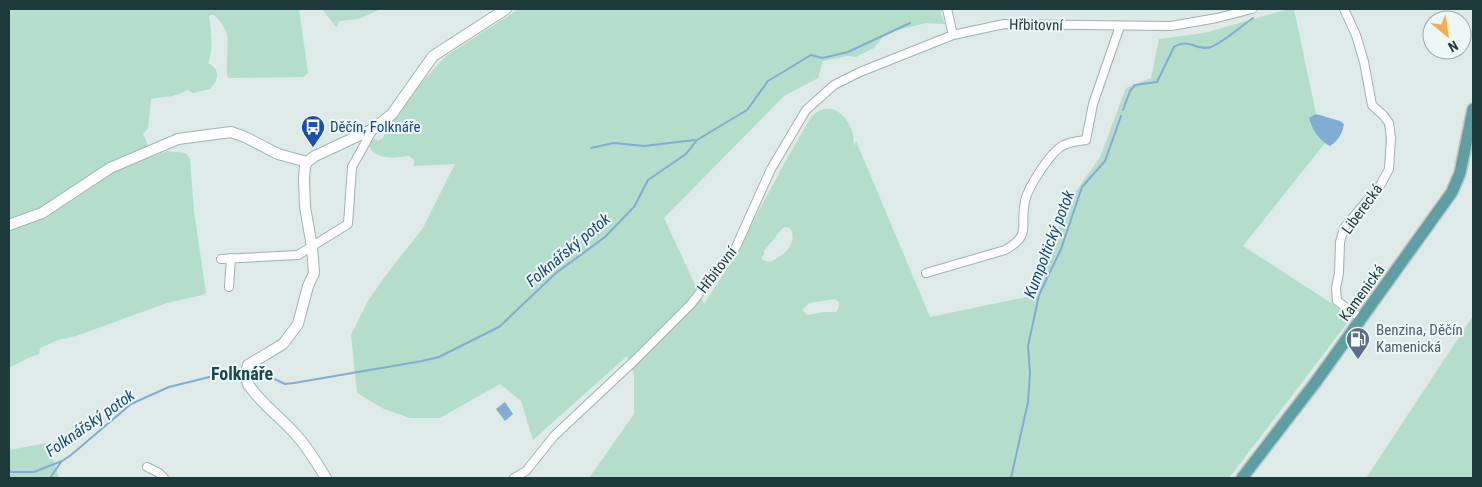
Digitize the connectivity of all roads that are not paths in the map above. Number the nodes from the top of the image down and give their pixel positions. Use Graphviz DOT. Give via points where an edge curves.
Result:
graph roads {
  1 [pos="506,9"];
  2 [pos="947,9"];
  3 [pos="1252,9"];
  4 [pos="1344,9"];
  5 [pos="1120,26"];
  6 [pos="954,36"];
  7 [pos="1473,109"];
  8 [pos="373,128"];
  9 [pos="308,162"];
  10 [pos="9,225"];
  11 [pos="312,247"];
  12 [pos="298,256"];
  13 [pos="231,258"];
  14 [pos="220,259"];
  15 [pos="312,261"];
  16 [pos="926,273"];
  17 [pos="229,287"];
  18 [pos="1362,319"];
  19 [pos="147,467"];
  20 [pos="164,478"];
  21 [pos="326,478"];
  22 [pos="514,478"];
  23 [pos="1242,478"];
  1 -- 8 [label="street" via="433,56 392,114"];
  2 -- 6 [label="street"];
  3 -- 5 [label="street, Hřbitovní" via="1171,26"];
  4 -- 18 [label="street, Liberecká" via="1364,62 1372,106 1389,123 1391,138 1389,169 1381,184 1344,228 1340,242 1337,301"];
  5 -- 6 [label="street, Hřbitovní" via="1004,24"];
  5 -- 16 [label="street" via="1093,104 1086,140 1065,144 1046,163 1024,203 1024,235 1017,244"];
  6 -- 22 [label="street, Hřbitovní" via="860,72 834,85 806,110 771,170 736,247 691,304 554,436 526,471"];
  7 -- 18 [label="main road, Kamenická" via="1460,173 1452,192"];
  8 -- 9 [label="street"];
  8 -- 11 [label="street" via="352,167 348,224"];
  9 -- 10 [label="street" via="278,154 231,132 178,138 110,168 42,213"];
  9 -- 11 [label="street" via="305,166 304,207"];
  11 -- 12 [label="street"];
  11 -- 15 [label="street"];
  12 -- 13 [label="street"];
  12 -- 15 [label="street"];
  13 -- 14 [label="street"];
  13 -- 17 [label="street"];
  15 -- 21 [label="street" via="314,273 298,324 283,344 248,365 245,375 247,383 258,396 311,453"];
  18 -- 23 [label="main road, Kamenická"];
  19 -- 20 [label="street"];
}
